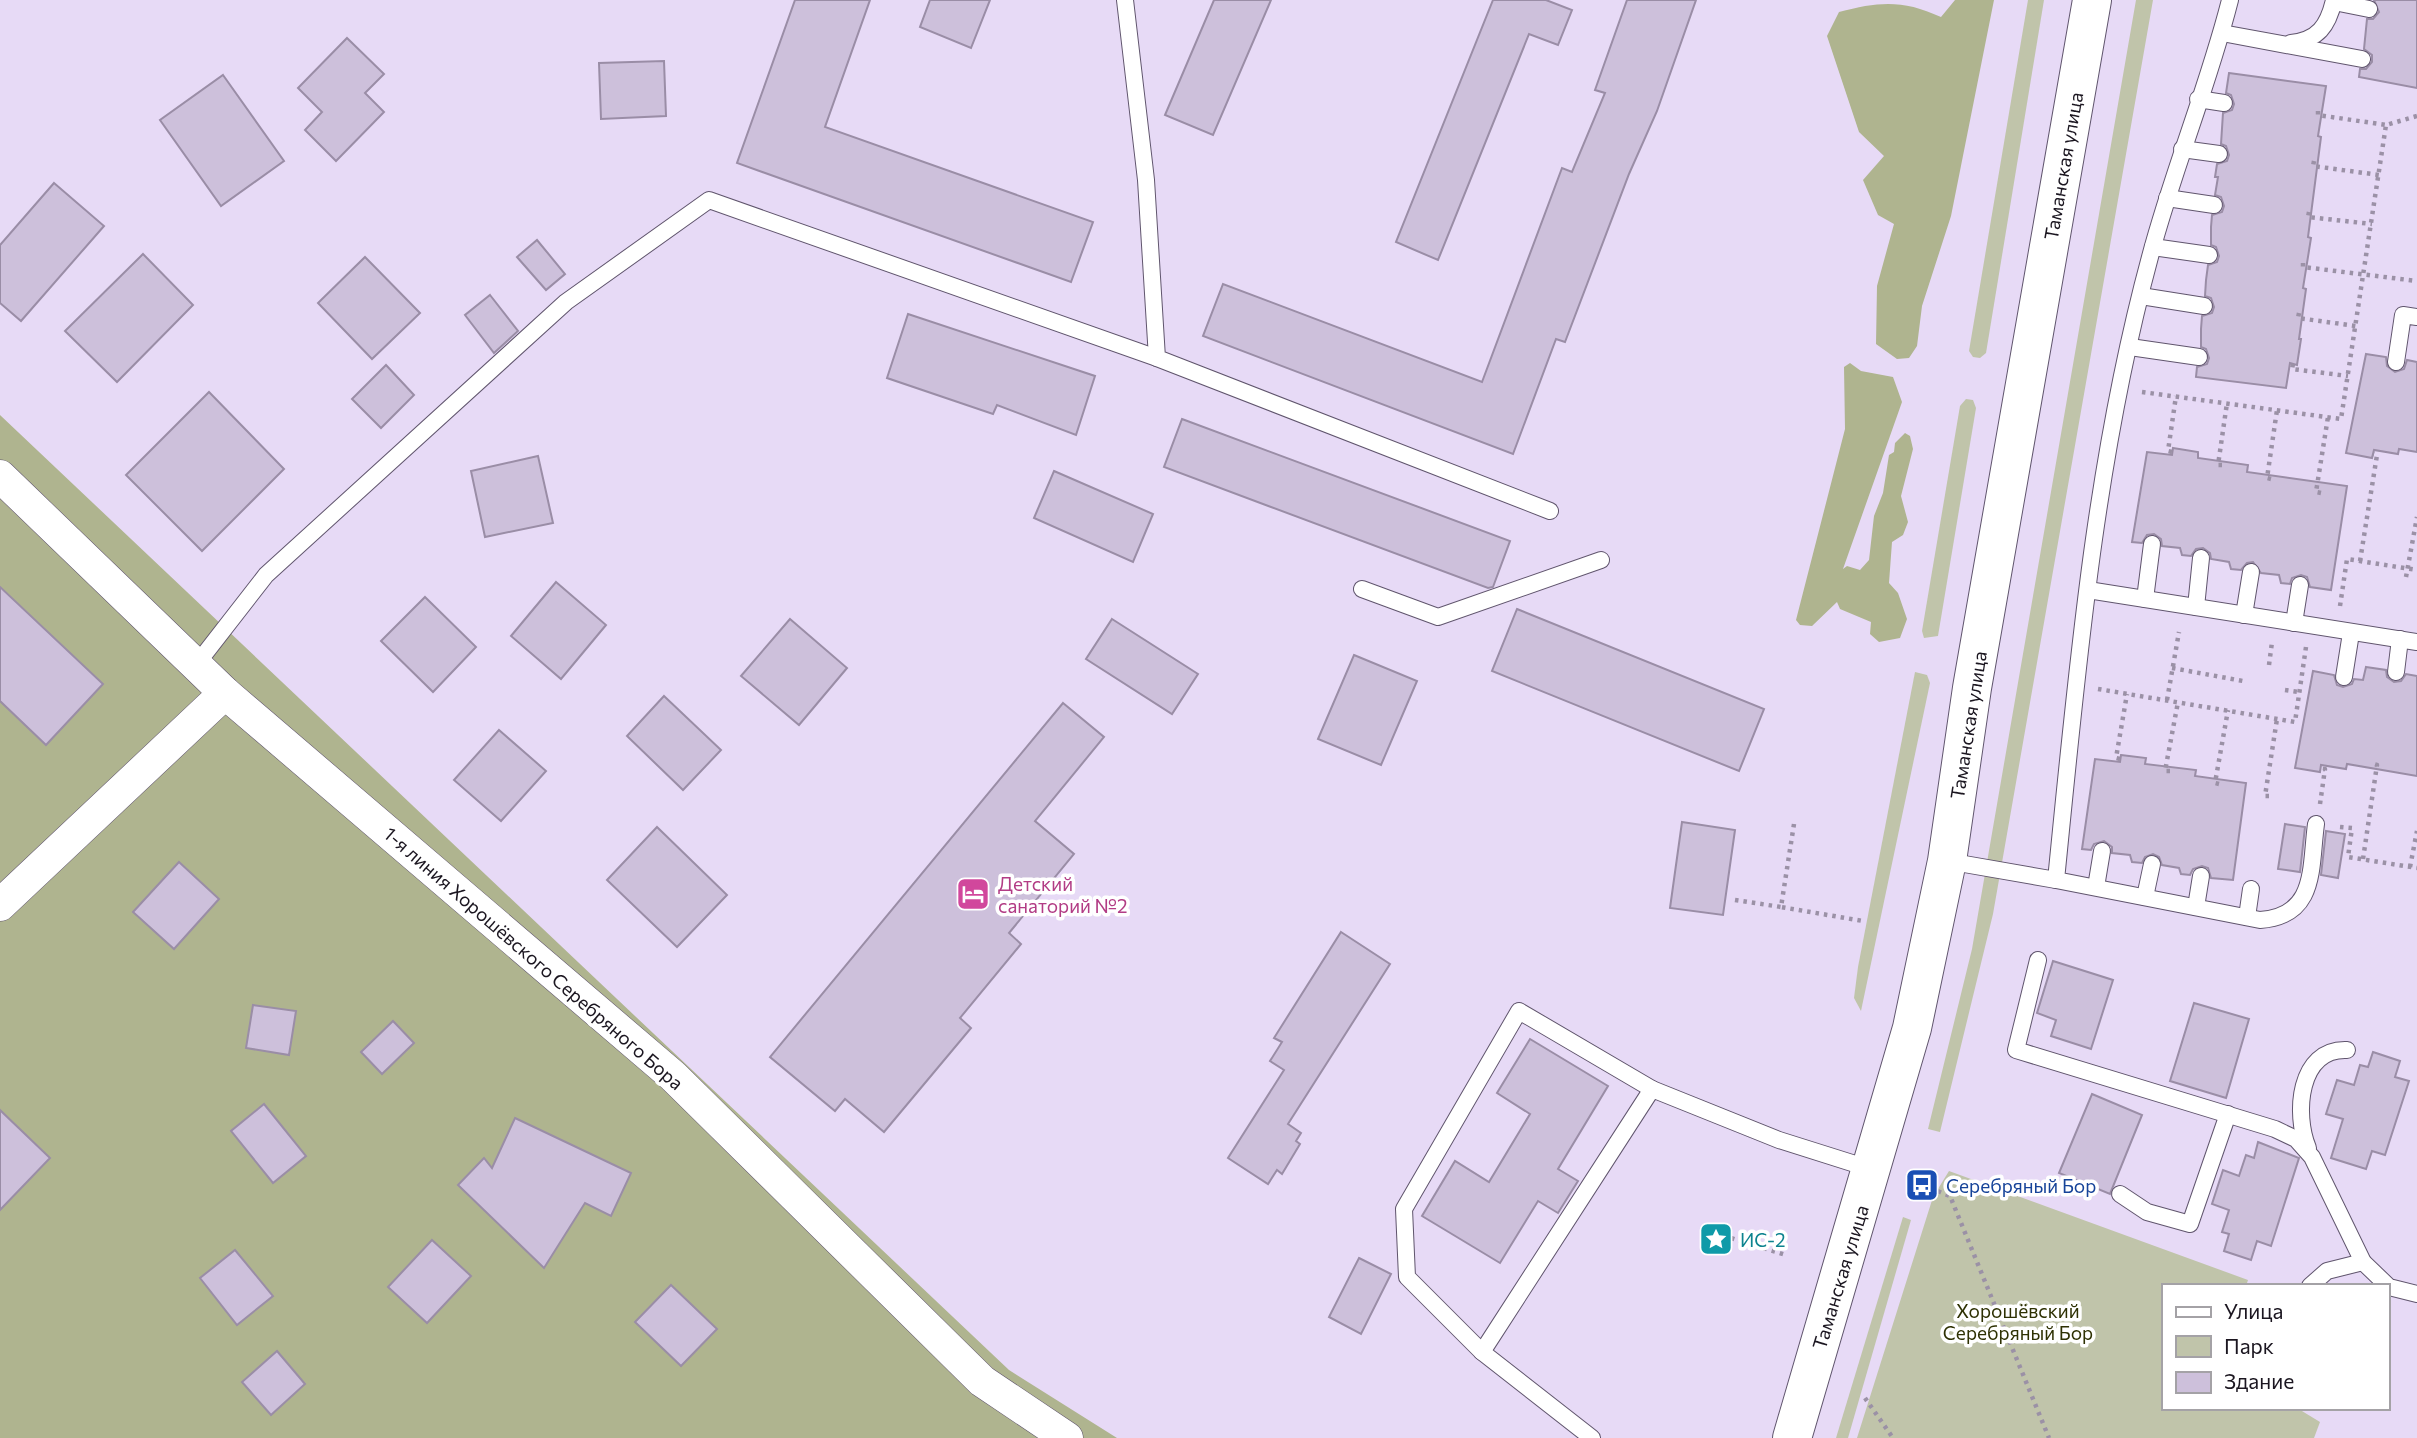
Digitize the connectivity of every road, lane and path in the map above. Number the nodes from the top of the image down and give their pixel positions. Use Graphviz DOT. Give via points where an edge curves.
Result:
graph roads {
  1 [pos="1125,0"];
  2 [pos="2092,0"];
  3 [pos="2231,0"];
  4 [pos="2334,1"];
  5 [pos="2369,9"];
  6 [pos="2222,33"];
  7 [pos="2278,44"];
  8 [pos="2362,59"];
  9 [pos="2198,99"];
  10 [pos="2224,103"];
  11 [pos="2318,111"];
  12 [pos="2417,116"];
  13 [pos="2386,125"];
  14 [pos="2182,149"];
  15 [pos="2219,154"];
  16 [pos="2314,161"];
  17 [pos="2379,175"];
  18 [pos="2167,198"];
  19 [pos="2214,205"];
  20 [pos="2309,212"];
  21 [pos="2371,224"];
  22 [pos="2153,247"];
  23 [pos="2209,256"];
  24 [pos="2303,263"];
  25 [pos="2364,275"];
  26 [pos="2417,281"];
  27 [pos="2141,296"];
  28 [pos="2204,306"];
  29 [pos="2299,313"];
  30 [pos="2417,317"];
  31 [pos="2356,326"];
  32 [pos="2130,347"];
  33 [pos="2199,357"];
  34 [pos="1157,358"];
  35 [pos="2396,362"];
  36 [pos="2293,364"];
  37 [pos="2348,376"];
  38 [pos="2121,389"];
  39 [pos="2176,396"];
  40 [pos="2227,403"];
  41 [pos="2277,410"];
  42 [pos="2329,417"];
  43 [pos="2172,452"];
  44 [pos="2373,454"];
  45 [pos="2222,465"];
  46 [pos="0,476"];
  47 [pos="2271,479"];
  48 [pos="2321,493"];
  49 [pos="1550,511"];
  50 [pos="2417,517"];
  51 [pos="2152,544"];
  52 [pos="2201,558"];
  53 [pos="1601,560"];
  54 [pos="2360,561"];
  55 [pos="2407,569"];
  56 [pos="2417,570"];
  57 [pos="2251,572"];
  58 [pos="2406,577"];
  59 [pos="2300,586"];
  60 [pos="1362,589"];
  61 [pos="2088,590"];
  62 [pos="2145,599"];
  63 [pos="2196,607"];
  64 [pos="2244,615"];
  65 [pos="2302,624"];
  66 [pos="2344,631"];
  67 [pos="2179,632"];
  68 [pos="2400,639"];
  69 [pos="2417,642"];
  70 [pos="2271,646"];
  71 [pos="2269,664"];
  72 [pos="196,665"];
  73 [pos="2172,668"];
  74 [pos="2396,672"];
  75 [pos="2344,677"];
  76 [pos="2243,681"];
  77 [pos="2076,685"];
  78 [pos="2285,690"];
  79 [pos="2299,692"];
  80 [pos="225,693"];
  81 [pos="2127,694"];
  82 [pos="2167,700"];
  83 [pos="2178,702"];
  84 [pos="2260,707"];
  85 [pos="2228,710"];
  86 [pos="2259,716"];
  87 [pos="2277,719"];
  88 [pos="2120,758"];
  89 [pos="2373,764"];
  90 [pos="2321,769"];
  91 [pos="2170,771"];
  92 [pos="2219,784"];
  93 [pos="2269,796"];
  94 [pos="1794,824"];
  95 [pos="2316,824"];
  96 [pos="2417,831"];
  97 [pos="2102,851"];
  98 [pos="2362,859"];
  99 [pos="1947,860"];
  100 [pos="2152,864"];
  101 [pos="2414,867"];
  102 [pos="2201,876"];
  103 [pos="2056,880"];
  104 [pos="2096,887"];
  105 [pos="2251,889"];
  106 [pos="2146,897"];
  107 [pos="1735,900"];
  108 [pos="0,905"];
  109 [pos="1781,907"];
  110 [pos="2196,907"];
  111 [pos="2247,917"];
  112 [pos="1863,921"];
  113 [pos="2038,960"];
  114 [pos="2347,1050"];
  115 [pos="1652,1089"];
  116 [pos="2228,1114"];
  117 [pos="2312,1157"];
  118 [pos="1873,1169"];
  119 [pos="1922,1185"];
  120 [pos="2120,1194"];
  121 [pos="1731,1238"];
  122 [pos="1786,1255"];
  123 [pos="2363,1262"];
  124 [pos="2311,1284"];
  125 [pos="2386,1284"];
  126 [pos="2389,1287"];
  127 [pos="2417,1294"];
  128 [pos="1482,1352"];
  129 [pos="1865,1398"];
  130 [pos="1067,1438"];
  131 [pos="1592,1438"];
  132 [pos="1792,1438"];
  133 [pos="1893,1438"];
  134 [pos="2049,1438"];
  1 -- 34 [label="lane" via="1146,180"];
  2 -- 99 [label="street, Таманская улица" via="1972,688"];
  3 -- 6 [label="lane"];
  4 -- 5 [label="lane"];
  4 -- 7 [label="lane" via="2328,22 2316,36"];
  6 -- 7 [label="lane"];
  6 -- 9 [label="lane"];
  7 -- 8 [label="lane"];
  9 -- 10 [label="lane"];
  9 -- 14 [label="lane"];
  11 -- 13 [label="path" via="2318,115"];
  12 -- 13 [label="path"];
  13 -- 17 [label="path"];
  14 -- 15 [label="lane"];
  14 -- 18 [label="lane"];
  16 -- 17 [label="path" via="2313,166"];
  17 -- 21 [label="path"];
  18 -- 19 [label="lane"];
  18 -- 22 [label="lane"];
  20 -- 21 [label="path" via="2308,217"];
  21 -- 25 [label="path"];
  22 -- 23 [label="lane"];
  22 -- 27 [label="lane"];
  24 -- 25 [label="path" via="2303,267"];
  25 -- 26 [label="path"];
  25 -- 31 [label="path"];
  27 -- 28 [label="lane"];
  27 -- 32 [label="lane"];
  29 -- 31 [label="path" via="2298,318"];
  30 -- 35 [label="lane" via="2403,315"];
  31 -- 37 [label="path"];
  32 -- 33 [label="lane"];
  32 -- 38 [label="lane"];
  34 -- 49 [label="lane"];
  34 -- 72 [label="lane" via="709,200 566,302 266,575"];
  36 -- 37 [label="path" via="2292,369"];
  37 -- 42 [label="path" via="2342,419"];
  38 -- 39 [label="path"];
  38 -- 61 [label="lane"];
  39 -- 40 [label="path"];
  39 -- 43 [label="path" via="2168,451"];
  40 -- 41 [label="path"];
  40 -- 45 [label="path" via="2218,465"];
  41 -- 42 [label="path"];
  41 -- 47 [label="path" via="2267,478"];
  42 -- 48 [label="path" via="2316,492"];
  44 -- 54 [label="path" via="2377,455"];
  46 -- 72 [label="street, 1-я линия Хорошёвского Серебряного Бора"];
  50 -- 55 [label="path"];
  51 -- 62 [label="lane"];
  52 -- 63 [label="lane"];
  53 -- 60 [label="lane" via="1438,617"];
  54 -- 55 [label="path"];
  54 -- 66 [label="path" via="2347,559"];
  55 -- 56 [label="path"];
  55 -- 58 [label="path"];
  57 -- 64 [label="lane"];
  59 -- 65 [label="lane"];
  61 -- 62 [label="lane"];
  61 -- 77 [label="lane"];
  62 -- 63 [label="lane"];
  63 -- 64 [label="lane"];
  64 -- 65 [label="lane"];
  65 -- 66 [label="lane"];
  65 -- 79 [label="path"];
  66 -- 68 [label="lane"];
  66 -- 75 [label="lane"];
  67 -- 73 [label="path"];
  68 -- 69 [label="lane"];
  68 -- 74 [label="lane"];
  70 -- 71 [label="path"];
  72 -- 80 [label="street, 1-я линия Хорошёвского Серебряного Бора"];
  73 -- 76 [label="path"];
  73 -- 82 [label="path"];
  77 -- 81 [label="path"];
  77 -- 103 [label="lane"];
  78 -- 79 [label="path"];
  79 -- 87 [label="path" via="2295,722"];
  80 -- 108 [label="street"];
  80 -- 130 [label="street, 1-я линия Хорошёвского Серебряного Бора" via="673,1076 982,1381"];
  81 -- 82 [label="path"];
  81 -- 88 [label="path" via="2116,758"];
  82 -- 83 [label="path"];
  83 -- 85 [label="path"];
  83 -- 91 [label="path" via="2165,771"];
  84 -- 86 [label="path"];
  85 -- 86 [label="path"];
  85 -- 92 [label="path" via="2215,783"];
  86 -- 87 [label="path"];
  87 -- 93 [label="path" via="2265,796"];
  89 -- 98 [label="path" via="2377,765"];
  90 -- 95 [label="path" via="2325,769"];
  94 -- 109 [label="path"];
  95 -- 98 [label="path" via="2352,828 2348,857"];
  95 -- 111 [label="lane" via="2301,903 2276,919"];
  96 -- 101 [label="path"];
  97 -- 104 [label="lane"];
  98 -- 101 [label="path"];
  99 -- 103 [label="lane"];
  99 -- 118 [label="street, Таманская улица" via="1912,1028"];
  100 -- 106 [label="lane"];
  102 -- 110 [label="lane"];
  103 -- 104 [label="lane"];
  104 -- 106 [label="lane"];
  105 -- 111 [label="lane"];
  106 -- 110 [label="lane"];
  107 -- 109 [label="path"];
  109 -- 112 [label="path"];
  110 -- 111 [label="lane"];
  113 -- 116 [label="lane" via="2015,1050"];
  114 -- 117 [label="lane" via="2320,1060 2301,1094 2301,1127"];
  115 -- 118 [label="lane" via="1779,1140"];
  115 -- 128 [label="lane"];
  115 -- 128 [label="lane" via="1519,1011 1404,1209 1407,1277"];
  116 -- 117 [label="lane" via="2285,1133"];
  116 -- 120 [label="lane" via="2190,1224 2147,1212"];
  117 -- 123 [label="lane"];
  118 -- 132 [label="street, Таманская улица"];
  119 -- 134 [label="path" via="1950,1196"];
  121 -- 122 [label="path"];
  123 -- 124 [label="lane" via="2327,1271"];
  123 -- 125 [label="lane"];
  126 -- 127 [label="lane"];
  128 -- 131 [label="lane"];
  129 -- 133 [label="path"];
}
